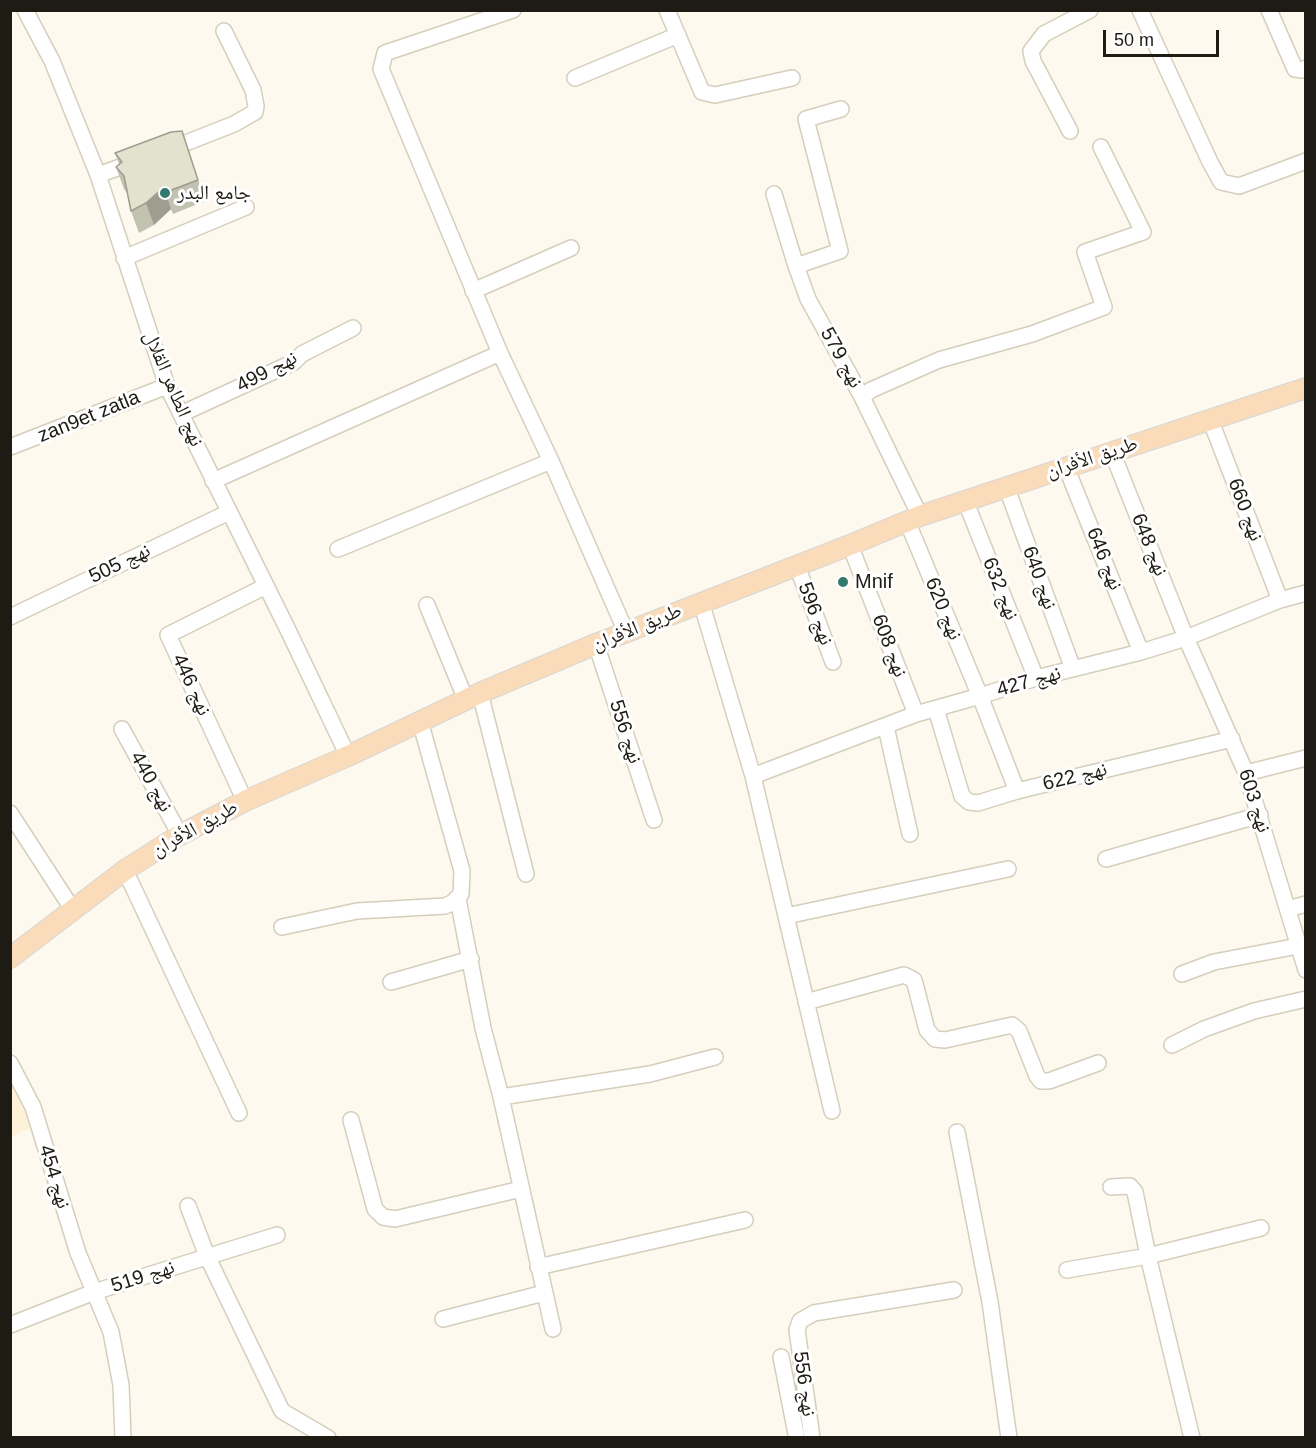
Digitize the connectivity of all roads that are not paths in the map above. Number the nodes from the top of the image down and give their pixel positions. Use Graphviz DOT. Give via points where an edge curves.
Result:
graph roads {
  1 [pos="25,10"];
  2 [pos="513,10"];
  3 [pos="667,10"];
  4 [pos="1090,10"];
  5 [pos="1140,10"];
  6 [pos="1269,10"];
  7 [pos="224,31"];
  8 [pos="678,35"];
  9 [pos="1305,68"];
  10 [pos="575,78"];
  11 [pos="792,78"];
  12 [pos="841,108"];
  13 [pos="1070,130"];
  14 [pos="1101,147"];
  15 [pos="1305,161"];
  16 [pos="98,175"];
  17 [pos="774,194"];
  18 [pos="246,207"];
  19 [pos="571,248"];
  20 [pos="124,258"];
  21 [pos="796,266"];
  22 [pos="473,291"];
  23 [pos="353,328"];
  24 [pos="500,353"];
  25 [pos="167,386"];
  26 [pos="1305,388"];
  27 [pos="862,397"];
  28 [pos="181,414"];
  29 [pos="1210,419"];
  30 [pos="10,447"];
  31 [pos="1112,452"];
  32 [pos="551,461"];
  33 [pos="1066,467"];
  34 [pos="213,481"];
  35 [pos="1006,486"];
  36 [pos="965,500"];
  37 [pos="229,512"];
  38 [pos="913,519"];
  39 [pos="850,545"];
  40 [pos="338,549"];
  41 [pos="797,566"];
  42 [pos="266,586"];
  43 [pos="1305,592"];
  44 [pos="1280,600"];
  45 [pos="701,602"];
  46 [pos="427,605"];
  47 [pos="10,617"];
  48 [pos="626,632"];
  49 [pos="1186,638"];
  50 [pos="596,644"];
  51 [pos="1141,652"];
  52 [pos="833,662"];
  53 [pos="1073,669"];
  54 [pos="1036,678"];
  55 [pos="980,696"];
  56 [pos="473,697"];
  57 [pos="936,709"];
  58 [pos="916,714"];
  59 [pos="420,721"];
  60 [pos="886,727"];
  61 [pos="122,729"];
  62 [pos="1232,739"];
  63 [pos="348,756"];
  64 [pos="1305,758"];
  65 [pos="1246,772"];
  66 [pos="753,776"];
  67 [pos="1017,791"];
  68 [pos="245,801"];
  69 [pos="10,813"];
  70 [pos="1260,815"];
  71 [pos="654,820"];
  72 [pos="910,834"];
  73 [pos="180,835"];
  74 [pos="1106,859"];
  75 [pos="125,870"];
  76 [pos="1008,870"];
  77 [pos="526,874"];
  78 [pos="458,899"];
  79 [pos="1305,903"];
  80 [pos="1288,909"];
  81 [pos="73,910"];
  82 [pos="786,916"];
  83 [pos="282,927"];
  84 [pos="1298,946"];
  85 [pos="10,958"];
  86 [pos="471,959"];
  87 [pos="1305,970"];
  88 [pos="1182,974"];
  89 [pos="392,982"];
  90 [pos="1305,999"];
  91 [pos="806,1002"];
  92 [pos="1172,1045"];
  93 [pos="715,1057"];
  94 [pos="10,1063"];
  95 [pos="1098,1063"];
  96 [pos="501,1097"];
  97 [pos="832,1110"];
  98 [pos="238,1113"];
  99 [pos="351,1120"];
  100 [pos="957,1132"];
  101 [pos="1111,1186"];
  102 [pos="520,1189"];
  103 [pos="188,1206"];
  104 [pos="745,1220"];
  105 [pos="1261,1228"];
  106 [pos="278,1235"];
  107 [pos="207,1256"];
  108 [pos="1148,1256"];
  109 [pos="538,1267"];
  110 [pos="1067,1270"];
  111 [pos="954,1290"];
  112 [pos="94,1292"];
  113 [pos="544,1293"];
  114 [pos="443,1319"];
  115 [pos="10,1324"];
  116 [pos="553,1329"];
  117 [pos="781,1357"];
  118 [pos="789,1436"];
  119 [pos="123,1437"];
  120 [pos="328,1437"];
  121 [pos="812,1437"];
  122 [pos="1009,1437"];
  123 [pos="1192,1437"];
  1 -- 16 [label="street, نهج الطاهر القلال" via="52,61"];
  2 -- 22 [label="street" via="385,53 381,69"];
  3 -- 8 [label="street"];
  4 -- 13 [label="street" via="1044,34 1031,51"];
  5 -- 15 [label="street" via="1221,182 1239,186"];
  6 -- 9 [label="street" via="1294,69"];
  7 -- 16 [label="street" via="254,90 255,112 190,142"];
  8 -- 10 [label="street"];
  8 -- 11 [label="street" via="702,92 715,95"];
  12 -- 21 [label="street" via="806,120 840,251"];
  14 -- 27 [label="street" via="1143,232 1085,252 1104,307 1032,334 939,360"];
  16 -- 20 [label="street, نهج الطاهر القلال"];
  17 -- 21 [label="street, نهج 579"];
  18 -- 20 [label="street"];
  19 -- 22 [label="street"];
  20 -- 25 [label="street, نهج الطاهر القلال"];
  21 -- 27 [label="street, نهج 579" via="808,298"];
  22 -- 24 [label="street"];
  23 -- 28 [label="street, نهج 499" via="294,362"];
  24 -- 32 [label="street"];
  24 -- 34 [label="street"];
  25 -- 28 [label="street, نهج الطاهر القلال"];
  25 -- 30 [label="street, zan9et zatla"];
  26 -- 29 [label="main road, طريق الأفران"];
  27 -- 38 [label="street, نهج 579"];
  28 -- 34 [label="street, نهج الطاهر القلال"];
  29 -- 31 [label="main road, طريق الأفران"];
  29 -- 44 [label="street, نهج 660"];
  31 -- 33 [label="main road, طريق الأفران"];
  31 -- 49 [label="street, نهج 648"];
  32 -- 40 [label="street"];
  32 -- 48 [label="street"];
  33 -- 35 [label="main road, طريق الأفران"];
  33 -- 51 [label="street, نهج 646"];
  34 -- 37 [label="street, نهج الطاهر القلال"];
  35 -- 36 [label="main road, طريق الأفران"];
  35 -- 53 [label="street, نهج 640"];
  36 -- 38 [label="main road, طريق الأفران"];
  36 -- 54 [label="street, نهج 632"];
  37 -- 42 [label="street, نهج الطاهر القلال"];
  37 -- 47 [label="street, نهج 505"];
  38 -- 39 [label="main road, طريق الأفران"];
  38 -- 55 [label="street, نهج 620"];
  39 -- 41 [label="main road, طريق الأفران"];
  39 -- 58 [label="street, نهج 608"];
  41 -- 45 [label="main road, طريق الأفران"];
  41 -- 52 [label="street, نهج 596"];
  42 -- 63 [label="street, نهج الطاهر القلال"];
  42 -- 68 [label="street, نهج 446" via="168,635"];
  43 -- 44 [label="street, نهج 427"];
  44 -- 49 [label="street, نهج 427"];
  45 -- 48 [label="main road, طريق الأفران"];
  45 -- 66 [label="street"];
  46 -- 56 [label="street"];
  48 -- 50 [label="main road, طريق الأفران"];
  49 -- 51 [label="street, نهج 427"];
  49 -- 62 [label="street, نهج 603"];
  50 -- 56 [label="main road, طريق الأفران"];
  50 -- 71 [label="street, نهج 556"];
  51 -- 53 [label="street, نهج 427"];
  53 -- 54 [label="street, نهج 427"];
  54 -- 55 [label="street, نهج 427"];
  55 -- 57 [label="street, نهج 427"];
  55 -- 67 [label="street, نهج 622"];
  56 -- 59 [label="main road, طريق الأفران"];
  56 -- 77 [label="street"];
  57 -- 58 [label="street, نهج 427"];
  57 -- 67 [label="street" via="960,792 966,799 978,803"];
  58 -- 60 [label="street, نهج 427"];
  59 -- 63 [label="main road, طريق الأفران"];
  59 -- 78 [label="street" via="462,871 463,886"];
  60 -- 66 [label="street, نهج 427"];
  60 -- 72 [label="street"];
  61 -- 73 [label="street, نهج 440"];
  62 -- 65 [label="street, نهج 603"];
  62 -- 67 [label="street, نهج 622"];
  63 -- 68 [label="main road, طريق الأفران"];
  64 -- 65 [label="street"];
  65 -- 70 [label="street, نهج 603"];
  66 -- 82 [label="street"];
  68 -- 73 [label="main road, طريق الأفران"];
  69 -- 81 [label="street"];
  70 -- 74 [label="street"];
  70 -- 80 [label="street, نهج 603"];
  73 -- 75 [label="main road, طريق الأفران"];
  75 -- 81 [label="main road, طريق الأفران"];
  75 -- 98 [label="street"];
  76 -- 82 [label="street"];
  78 -- 83 [label="street" via="445,906 357,911"];
  78 -- 86 [label="street"];
  79 -- 80 [label="street"];
  80 -- 84 [label="street, نهج 603"];
  81 -- 85 [label="main road, طريق الأفران"];
  82 -- 91 [label="street"];
  84 -- 87 [label="street, نهج 603"];
  84 -- 88 [label="street" via="1214,962"];
  86 -- 89 [label="street"];
  86 -- 96 [label="street"];
  90 -- 92 [label="street" via="1254,1011"];
  91 -- 95 [label="street" via="904,975 914,980 927,1030 935,1039 1012,1026 1019,1031 1041,1081"];
  91 -- 97 [label="street"];
  93 -- 96 [label="street" via="650,1074"];
  94 -- 112 [label="street, نهج 454" via="33,1107"];
  96 -- 102 [label="street"];
  99 -- 102 [label="street" via="375,1209 383,1217 395,1219"];
  100 -- 122 [label="street" via="990,1302"];
  101 -- 108 [label="street" via="1133,1187"];
  102 -- 109 [label="street"];
  103 -- 107 [label="street"];
  104 -- 109 [label="street"];
  105 -- 108 [label="street"];
  106 -- 107 [label="street, نهج 519"];
  107 -- 112 [label="street, نهج 519"];
  107 -- 120 [label="street" via="282,1411"];
  108 -- 110 [label="street"];
  108 -- 123 [label="street"];
  109 -- 113 [label="street"];
  111 -- 121 [label="street, نهج 556" via="814,1313 800,1321 796,1330"];
  112 -- 115 [label="street, نهج 519"];
  112 -- 119 [label="street, نهج 454" via="111,1332 121,1385"];
  113 -- 114 [label="street"];
  113 -- 116 [label="street"];
  117 -- 118 [label="street"];
  118 -- 121 [label="street"];
}
